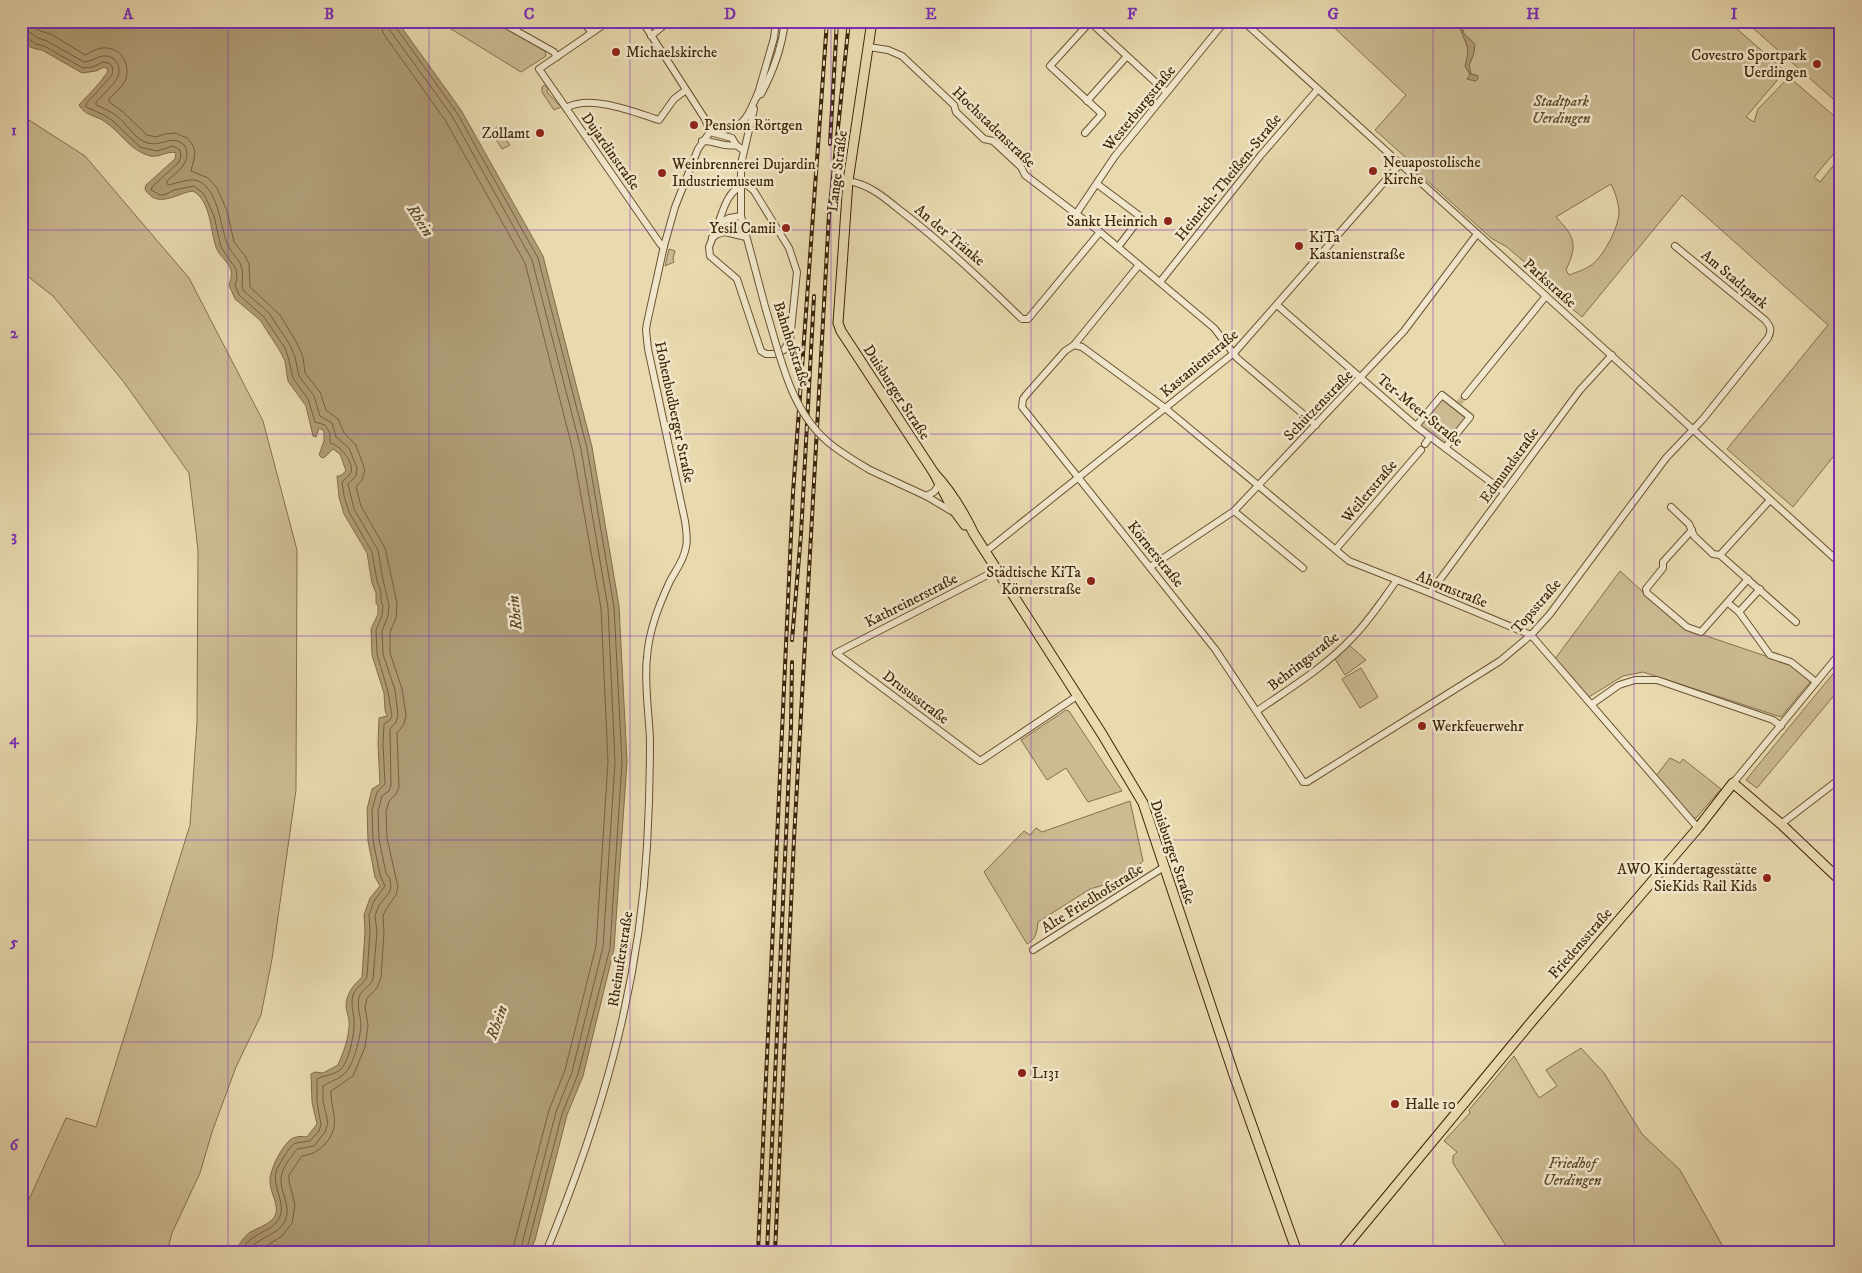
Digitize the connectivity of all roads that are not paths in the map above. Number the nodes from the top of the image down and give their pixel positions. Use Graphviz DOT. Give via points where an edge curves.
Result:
graph roads {
  1 [pos="499,21"];
  2 [pos="581,21"];
  3 [pos="609,21"];
  4 [pos="642,21"];
  5 [pos="668,21"];
  6 [pos="776,21"];
  7 [pos="785,21"];
  8 [pos="872,21"];
  9 [pos="1225,21"];
  10 [pos="1243,21"];
  11 [pos="1089,22"];
  12 [pos="592,32"];
  13 [pos="651,36"];
  14 [pos="869,47"];
  15 [pos="1127,56"];
  16 [pos="557,57"];
  17 [pos="1318,89"];
  18 [pos="686,90"];
  19 [pos="1164,90"];
  20 [pos="758,93"];
  21 [pos="1087,101"];
  22 [pos="755,104"];
  23 [pos="566,108"];
  24 [pos="710,132"];
  25 [pos="1085,132"];
  26 [pos="702,141"];
  27 [pos="736,146"];
  28 [pos="743,150"];
  29 [pos="1400,164"];
  30 [pos="740,179"];
  31 [pos="848,181"];
  32 [pos="1097,184"];
  33 [pos="740,187"];
  34 [pos="1076,214"];
  35 [pos="741,219"];
  36 [pos="718,224"];
  37 [pos="1100,232"];
  38 [pos="1477,234"];
  39 [pos="714,236"];
  40 [pos="746,238"];
  41 [pos="664,246"];
  42 [pos="1675,246"];
  43 [pos="1118,247"];
  44 [pos="1139,265"];
  45 [pos="1160,282"];
  46 [pos="1546,296"];
  47 [pos="1277,305"];
  48 [pos="838,325"];
  49 [pos="1074,344"];
  50 [pos="1234,353"];
  51 [pos="1612,355"];
  52 [pos="1361,378"];
  53 [pos="1464,396"];
  54 [pos="1165,408"];
  55 [pos="1316,425"];
  56 [pos="1416,426"];
  57 [pos="1693,430"];
  58 [pos="1430,437"];
  59 [pos="1445,448"];
  60 [pos="934,473"];
  61 [pos="1078,477"];
  62 [pos="940,483"];
  63 [pos="1259,485"];
  64 [pos="1504,492"];
  65 [pos="926,496"];
  66 [pos="1770,500"];
  67 [pos="1671,507"];
  68 [pos="1234,511"];
  69 [pos="957,515"];
  70 [pos="1692,530"];
  71 [pos="974,534"];
  72 [pos="1336,549"];
  73 [pos="985,552"];
  74 [pos="1720,555"];
  75 [pos="1841,564"];
  76 [pos="1150,567"];
  77 [pos="1303,568"];
  78 [pos="997,570"];
  79 [pos="1748,579"];
  80 [pos="1397,580"];
  81 [pos="1760,589"];
  82 [pos="1430,592"];
  83 [pos="1728,603"];
  84 [pos="1739,612"];
  85 [pos="1796,622"];
  86 [pos="1531,636"];
  87 [pos="1841,652"];
  88 [pos="836,653"];
  89 [pos="647,658"];
  90 [pos="1816,682"];
  91 [pos="1077,696"];
  92 [pos="1592,704"];
  93 [pos="1257,711"];
  94 [pos="1781,726"];
  95 [pos="1841,778"];
  96 [pos="1303,782"];
  97 [pos="1733,784"];
  98 [pos="1781,824"];
  99 [pos="1698,828"];
  100 [pos="1164,867"];
  101 [pos="1838,875"];
  102 [pos="1032,950"];
  103 [pos="546,1252"];
  104 [pos="1297,1252"];
  105 [pos="1341,1252"];
  1 -- 16 [label="street" via="554,52"];
  2 -- 12 [label="street"];
  3 -- 12 [label="street"];
  4 -- 13 [label="street"];
  5 -- 13 [label="street"];
  6 -- 20 [label="street, Bahnhofstraße"];
  7 -- 22 [label="street, Bahnhofstraße" via="770,77"];
  8 -- 14 [label="main road, Lange Straße"];
  9 -- 32 [label="street, Westerburgstraße" via="1125,143"];
  10 -- 17 [label="street, Parkstraße"];
  11 -- 15 [label="street"];
  11 -- 21 [label="street" via="1050,66"];
  12 -- 16 [label="street"];
  13 -- 18 [label="street"];
  14 -- 31 [label="main road, Lange Straße"];
  14 -- 34 [label="street, Hochstadenstraße" via="902,56 984,138 993,141 1021,167 1025,175"];
  15 -- 19 [label="street"];
  15 -- 21 [label="street"];
  16 -- 23 [label="street, Dujardinstraße" via="539,69"];
  17 -- 29 [label="street, Parkstraße"];
  17 -- 45 [label="street, Heinrich-Theißen-Straße"];
  18 -- 23 [label="street" via="674,99 659,120 591,102"];
  18 -- 24 [label="street" via="705,118"];
  20 -- 22 [label="street, Bahnhofstraße"];
  20 -- 24 [label="street" via="741,124"];
  21 -- 25 [label="street" via="1102,114"];
  22 -- 28 [label="street, Bahnhofstraße"];
  23 -- 41 [label="street, Dujardinstraße"];
  24 -- 26 [label="street, Hohenbudberger Straße"];
  24 -- 27 [label="street" via="732,138"];
  26 -- 27 [label="street"];
  26 -- 41 [label="street, Hohenbudberger Straße" via="675,207"];
  27 -- 28 [label="street"];
  28 -- 30 [label="street, Bahnhofstraße"];
  29 -- 38 [label="street, Parkstraße"];
  29 -- 47 [label="street, Kastanienstraße"];
  30 -- 33 [label="street, Bahnhofstraße"];
  30 -- 39 [label="street" via="754,191 789,248 797,272 790,340 784,350 774,354 762,351 737,279 710,256 709,247"];
  31 -- 37 [label="street, An der Tränke" via="867,186 916,222 1022,319 1027,319"];
  31 -- 48 [label="main road, Lange Straße"];
  32 -- 34 [label="street, Westerburgstraße"];
  32 -- 43 [label="street" via="1141,216"];
  33 -- 35 [label="street, Bahnhofstraße"];
  33 -- 36 [label="street" via="733,190"];
  34 -- 37 [label="street, Hochstadenstraße"];
  35 -- 36 [label="street" via="729,218"];
  35 -- 39 [label="street"];
  35 -- 40 [label="street, Bahnhofstraße"];
  36 -- 39 [label="street"];
  37 -- 43 [label="street, Hochstadenstraße"];
  38 -- 46 [label="street, Parkstraße"];
  38 -- 52 [label="street, Schützenstraße" via="1404,331"];
  39 -- 40 [label="street" via="725,232"];
  40 -- 65 [label="street, Bahnhofstraße, bridge" via="786,374 813,426 845,455"];
  41 -- 89 [label="street, Hohenbudberger Straße" via="646,330 687,540 683,558 655,620"];
  42 -- 57 [label="street, Am Stadtpark" via="1765,320 1771,333"];
  43 -- 44 [label="street, Hochstadenstraße"];
  44 -- 45 [label="street"];
  44 -- 49 [label="street"];
  45 -- 50 [label="street" via="1214,328"];
  46 -- 51 [label="street, Parkstraße"];
  46 -- 53 [label="street"];
  47 -- 50 [label="street, Kastanienstraße"];
  47 -- 52 [label="street, Ter-Meer-Straße"];
  48 -- 60 [label="main road, Duisburger Straße"];
  49 -- 54 [label="street"];
  49 -- 61 [label="street, Körnerstraße" via="1026,395 1022,408"];
  50 -- 54 [label="street, Kastanienstraße"];
  50 -- 55 [label="street"];
  51 -- 57 [label="street, Parkstraße"];
  51 -- 64 [label="street, Edmundstraße" via="1580,390"];
  52 -- 55 [label="street, Schützenstraße"];
  52 -- 56 [label="street, Ter-Meer-Straße"];
  54 -- 61 [label="street, Kastanienstraße"];
  54 -- 63 [label="street, Ahornstraße"];
  55 -- 63 [label="street, Schützenstraße"];
  56 -- 58 [label="street, Ter-Meer-Straße"];
  56 -- 59 [label="street" via="1442,395 1458,405 1470,417"];
  57 -- 66 [label="street, Parkstraße"];
  57 -- 86 [label="street, Topsstraße" via="1666,458"];
  58 -- 59 [label="street, Ter-Meer-Straße"];
  58 -- 72 [label="street, Weilerstraße"];
  59 -- 64 [label="street, Ter-Meer-Straße"];
  60 -- 62 [label="main road, Duisburger Straße"];
  60 -- 71 [label="main road, Duisburger Straße" via="952,494"];
  61 -- 73 [label="street, Kastanienstraße"];
  61 -- 76 [label="street, Körnerstraße"];
  62 -- 65 [label="street" via="937,490"];
  62 -- 69 [label="main road, Duisburger Straße"];
  63 -- 68 [label="street, Schützenstraße"];
  63 -- 72 [label="street, Ahornstraße"];
  64 -- 82 [label="street, Edmundstraße"];
  65 -- 69 [label="street, Bahnhofstraße"];
  66 -- 74 [label="street"];
  66 -- 75 [label="street, Parkstraße"];
  67 -- 70 [label="street"];
  68 -- 76 [label="street, Schützenstraße"];
  68 -- 77 [label="street"];
  69 -- 71 [label="main road, Bahnhofstraße"];
  70 -- 74 [label="street" via="1713,554"];
  70 -- 83 [label="street" via="1663,562 1663,568 1648,584 1647,593 1687,627 1702,632"];
  71 -- 73 [label="main road, Duisburger Straße"];
  72 -- 80 [label="street, Ahornstraße" via="1349,561"];
  73 -- 78 [label="main road, Duisburger Straße"];
  74 -- 79 [label="street"];
  76 -- 93 [label="street, Körnerstraße" via="1215,649"];
  78 -- 88 [label="street, Kathreinerstraße"];
  78 -- 91 [label="main road, Duisburger Straße"];
  79 -- 81 [label="street"];
  79 -- 83 [label="street"];
  80 -- 82 [label="street, Ahornstraße"];
  80 -- 93 [label="street, Behringstraße" via="1353,637 1328,661"];
  81 -- 84 [label="street"];
  81 -- 85 [label="street"];
  82 -- 86 [label="street, Ahornstraße"];
  83 -- 84 [label="street"];
  84 -- 90 [label="street" via="1770,655 1791,662"];
  86 -- 92 [label="street, Ahornstraße"];
  86 -- 96 [label="street, Topsstraße" via="1500,661"];
  87 -- 90 [label="street, Friedensstraße"];
  88 -- 91 [label="street, Drususstraße" via="980,761"];
  89 -- 103 [label="street, Rheinuferstraße" via="650,739 648,824 634,963 596,1120"];
  90 -- 94 [label="street, Friedensstraße"];
  91 -- 100 [label="main road, Duisburger Straße" via="1143,804"];
  92 -- 94 [label="street" via="1619,686 1635,680 1657,680 1773,720"];
  92 -- 99 [label="street, Ahornstraße"];
  93 -- 96 [label="street, Körnerstraße"];
  94 -- 97 [label="street, Friedensstraße"];
  95 -- 98 [label="street"];
  97 -- 98 [label="main road"];
  97 -- 99 [label="main road, Friedensstraße"];
  98 -- 101 [label="main road"];
  99 -- 105 [label="main road, Friedensstraße" via="1533,1020"];
  100 -- 102 [label="street, Alte Friedhofstraße"];
  100 -- 104 [label="main road, Duisburger Straße"];
}
